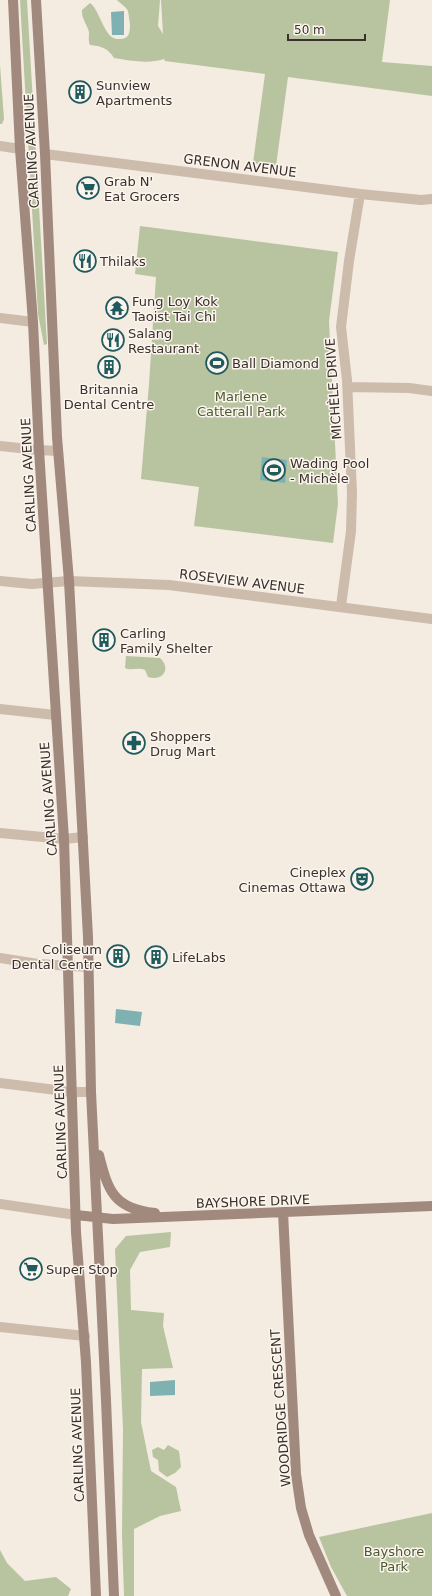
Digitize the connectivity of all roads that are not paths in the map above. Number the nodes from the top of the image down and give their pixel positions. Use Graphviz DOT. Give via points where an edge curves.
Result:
graph roads {
  1 [pos="13,0"];
  2 [pos="36,0"];
  3 [pos="0,146"];
  4 [pos="20,148"];
  5 [pos="45,154"];
  6 [pos="360,194"];
  7 [pos="432,199"];
  8 [pos="0,318"];
  9 [pos="33,322"];
  10 [pos="348,387"];
  11 [pos="432,391"];
  12 [pos="0,446"];
  13 [pos="39,450"];
  14 [pos="58,451"];
  15 [pos="0,581"];
  16 [pos="69,581"];
  17 [pos="48,583"];
  18 [pos="341,606"];
  19 [pos="432,619"];
  20 [pos="0,709"];
  21 [pos="55,715"];
  22 [pos="0,833"];
  23 [pos="83,837"];
  24 [pos="64,839"];
  25 [pos="0,958"];
  26 [pos="68,965"];
  27 [pos="89,967"];
  28 [pos="0,1083"];
  29 [pos="72,1092"];
  30 [pos="91,1092"];
  31 [pos="93,1132"];
  32 [pos="0,1204"];
  33 [pos="432,1206"];
  34 [pos="283,1212"];
  35 [pos="76,1215"];
  36 [pos="185,1216"];
  37 [pos="98,1218"];
  38 [pos="0,1327"];
  39 [pos="85,1336"];
  40 [pos="88,1398"];
  41 [pos="106,1400"];
  42 [pos="96,1596"];
  43 [pos="114,1596"];
  44 [pos="336,1596"];
  1 -- 4 [label="main road, CARLING AVENUE"];
  2 -- 5 [label="main road, CARLING AVENUE"];
  3 -- 4 [label="street"];
  4 -- 9 [label="main road, CARLING AVENUE"];
  5 -- 6 [label="street, GRENON AVENUE"];
  5 -- 14 [label="main road, CARLING AVENUE"];
  6 -- 7 [label="street, GRENON AVENUE"];
  6 -- 10 [label="street, MICHÈLE DRIVE" via="342,327"];
  8 -- 9 [label="street"];
  9 -- 13 [label="main road, CARLING AVENUE"];
  10 -- 11 [label="street"];
  10 -- 18 [label="street, MICHÈLE DRIVE" via="351,531"];
  12 -- 13 [label="street"];
  13 -- 14 [label="street"];
  13 -- 17 [label="main road, CARLING AVENUE"];
  14 -- 16 [label="main road, CARLING AVENUE"];
  15 -- 17 [label="street, ROSEVIEW AVENUE"];
  16 -- 17 [label="street, ROSEVIEW AVENUE"];
  16 -- 18 [label="street, ROSEVIEW AVENUE" via="168,585"];
  16 -- 23 [label="main road, CARLING AVENUE"];
  17 -- 21 [label="main road, CARLING AVENUE"];
  18 -- 19 [label="street, ROSEVIEW AVENUE"];
  20 -- 21 [label="street"];
  21 -- 24 [label="main road, CARLING AVENUE"];
  22 -- 24 [label="street"];
  23 -- 24 [label="street"];
  23 -- 27 [label="main road, CARLING AVENUE"];
  24 -- 26 [label="main road, CARLING AVENUE"];
  25 -- 26 [label="street" via="38,964"];
  26 -- 27 [label="street"];
  26 -- 29 [label="main road, CARLING AVENUE"];
  27 -- 30 [label="main road, CARLING AVENUE"];
  28 -- 29 [label="street"];
  29 -- 30 [label="street"];
  29 -- 35 [label="main road, CARLING AVENUE"];
  30 -- 31 [label="main road, CARLING AVENUE"];
  31 -- 36 [label="main road" via="104,1177 117,1199 145,1212"];
  31 -- 37 [label="main road, CARLING AVENUE"];
  32 -- 35 [label="street"];
  33 -- 34 [label="main road, BAYSHORE DRIVE"];
  34 -- 36 [label="main road, BAYSHORE DRIVE"];
  34 -- 44 [label="main road, WOODRIDGE CRESCENT" via="296,1474 301,1508 309,1535"];
  35 -- 37 [label="main road, BAYSHORE DRIVE"];
  35 -- 39 [label="main road, CARLING AVENUE"];
  36 -- 37 [label="main road, BAYSHORE DRIVE"];
  37 -- 41 [label="main road, CARLING AVENUE"];
  38 -- 39 [label="street"];
  39 -- 40 [label="main road, CARLING AVENUE"];
  40 -- 41 [label="main road"];
  40 -- 42 [label="main road, CARLING AVENUE"];
  41 -- 43 [label="main road, CARLING AVENUE"];
}
